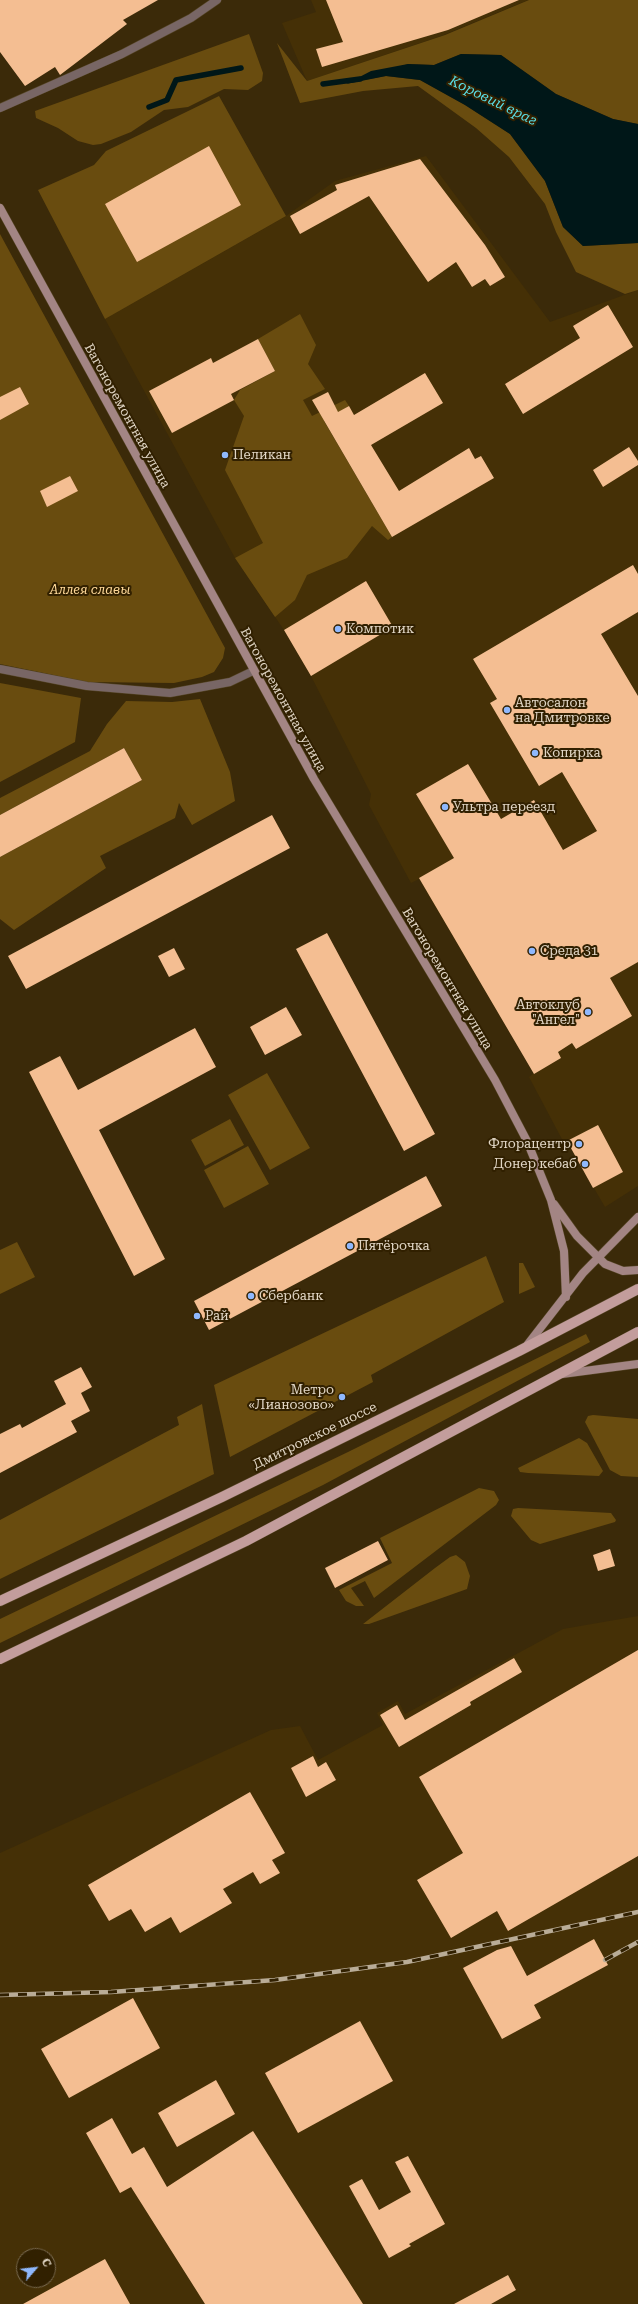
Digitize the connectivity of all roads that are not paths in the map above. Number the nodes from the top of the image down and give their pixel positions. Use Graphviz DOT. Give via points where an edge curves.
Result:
graph roads {
  1 [pos="216,0"];
  2 [pos="0,108"];
  3 [pos="0,208"];
  4 [pos="0,670"];
  5 [pos="253,671"];
  6 [pos="551,1200"];
  7 [pos="638,1217"];
  8 [pos="598,1256"];
  9 [pos="638,1270"];
  10 [pos="638,1289"];
  11 [pos="566,1296"];
  12 [pos="638,1332"];
  13 [pos="528,1344"];
  14 [pos="638,1364"];
  15 [pos="558,1375"];
  16 [pos="0,1601"];
  17 [pos="0,1659"];
  1 -- 2 [label="street" via="191,18 122,54"];
  3 -- 5 [label="street, Вагоноремонтная улица"];
  4 -- 5 [label="street" via="87,686 170,693 230,682"];
  5 -- 6 [label="street, Вагоноремонтная улица" via="357,854 495,1080 527,1141"];
  6 -- 8 [label="street, Вагоноремонтная улица" via="577,1236"];
  6 -- 11 [label="street, Вагоноремонтная улица" via="564,1251"];
  7 -- 8 [label="street"];
  8 -- 9 [label="street, Вагоноремонтная улица" via="615,1269"];
  8 -- 11 [label="street"];
  10 -- 13 [label="main road, Дмитровское шоссе"];
  11 -- 13 [label="street"];
  12 -- 15 [label="main road"];
  13 -- 16 [label="main road, Дмитровское шоссе" via="222,1496"];
  14 -- 15 [label="street"];
  15 -- 17 [label="main road" via="246,1541"];
}
